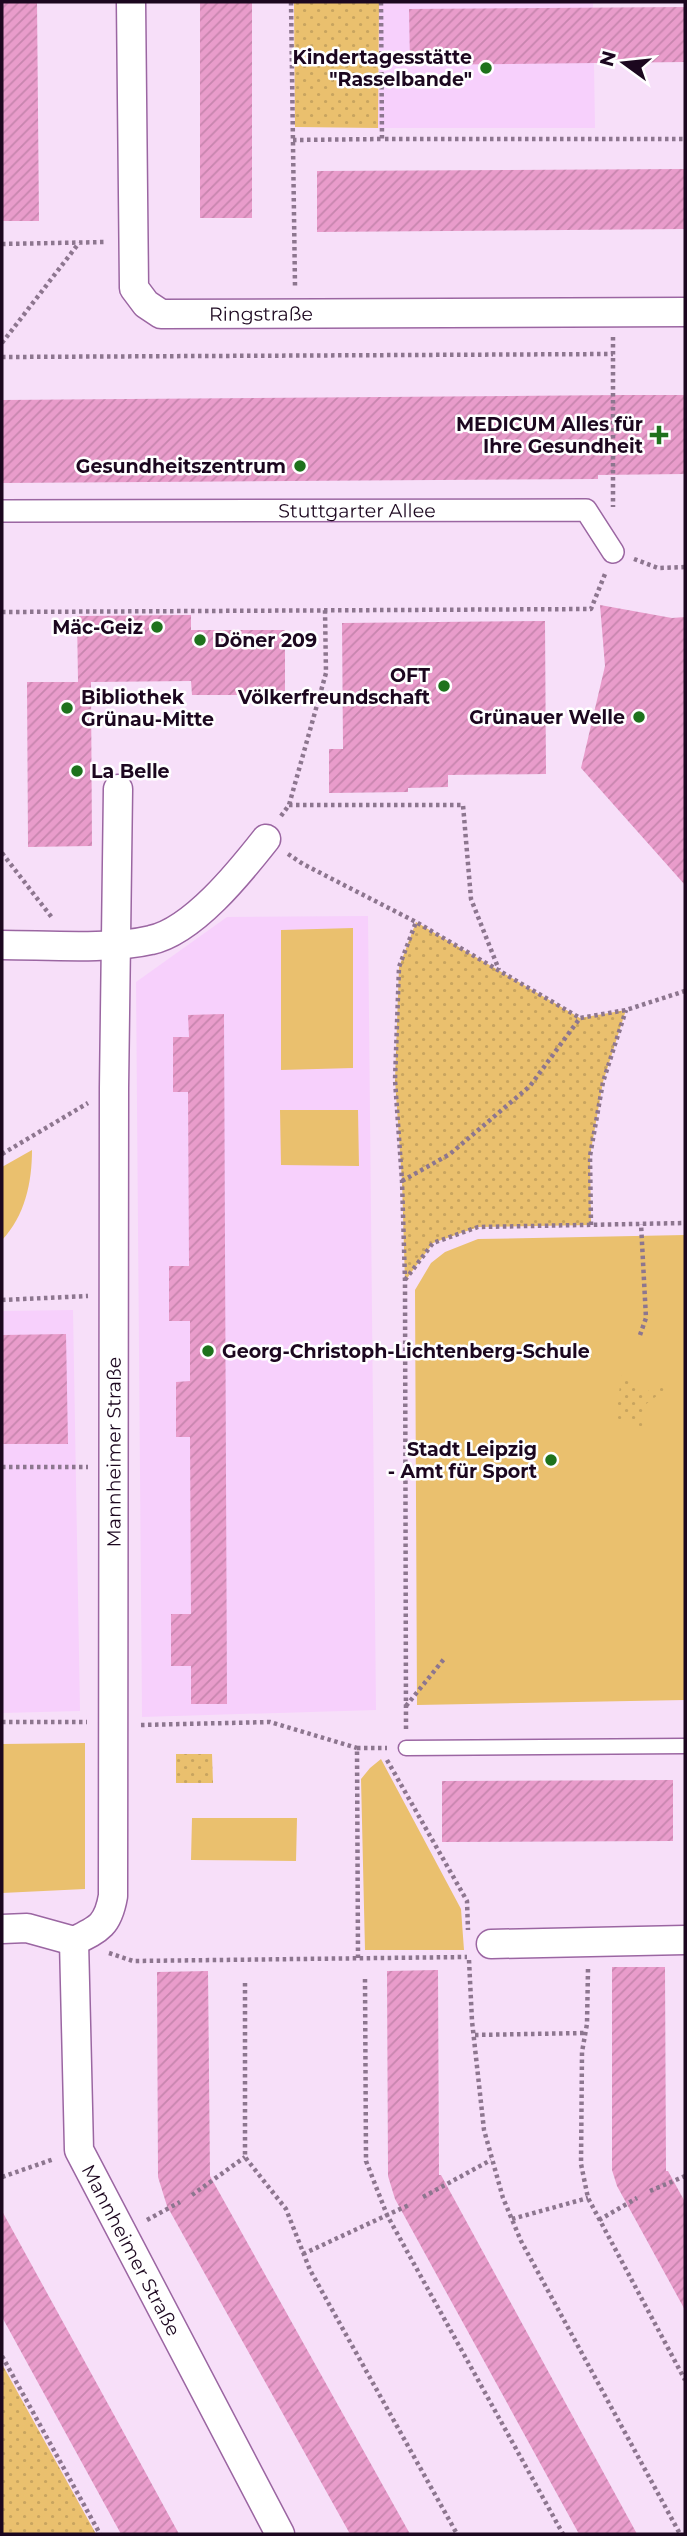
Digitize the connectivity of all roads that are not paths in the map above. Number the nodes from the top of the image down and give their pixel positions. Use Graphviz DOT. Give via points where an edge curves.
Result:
graph roads {
  1 [pos="131,2"];
  2 [pos="685,312"];
  3 [pos="2,512"];
  4 [pos="613,552"];
  5 [pos="118,789"];
  6 [pos="266,839"];
  7 [pos="2,945"];
  8 [pos="116,945"];
  9 [pos="685,1746"];
  10 [pos="406,1748"];
  11 [pos="2,1928"];
  12 [pos="685,1940"];
  13 [pos="74,1941"];
  14 [pos="480,1950"];
  15 [pos="280,2534"];
  1 -- 2 [label="street, Ringstraße" via="134,288 160,314"];
  3 -- 4 [label="street, Stuttgarter Allee" via="586,510"];
  5 -- 8 [label="street, Mannheimer Straße"];
  6 -- 8 [label="street" via="237,875 187,923 153,940"];
  7 -- 8 [label="street"];
  8 -- 13 [label="street, Mannheimer Straße" via="113,1896 103,1925"];
  9 -- 10 [label="lane"];
  11 -- 13 [label="street" via="27,1928"];
  12 -- 14 [label="street" via="589,1941"];
  13 -- 15 [label="street, Mannheimer Straße" via="79,2150"];
}
